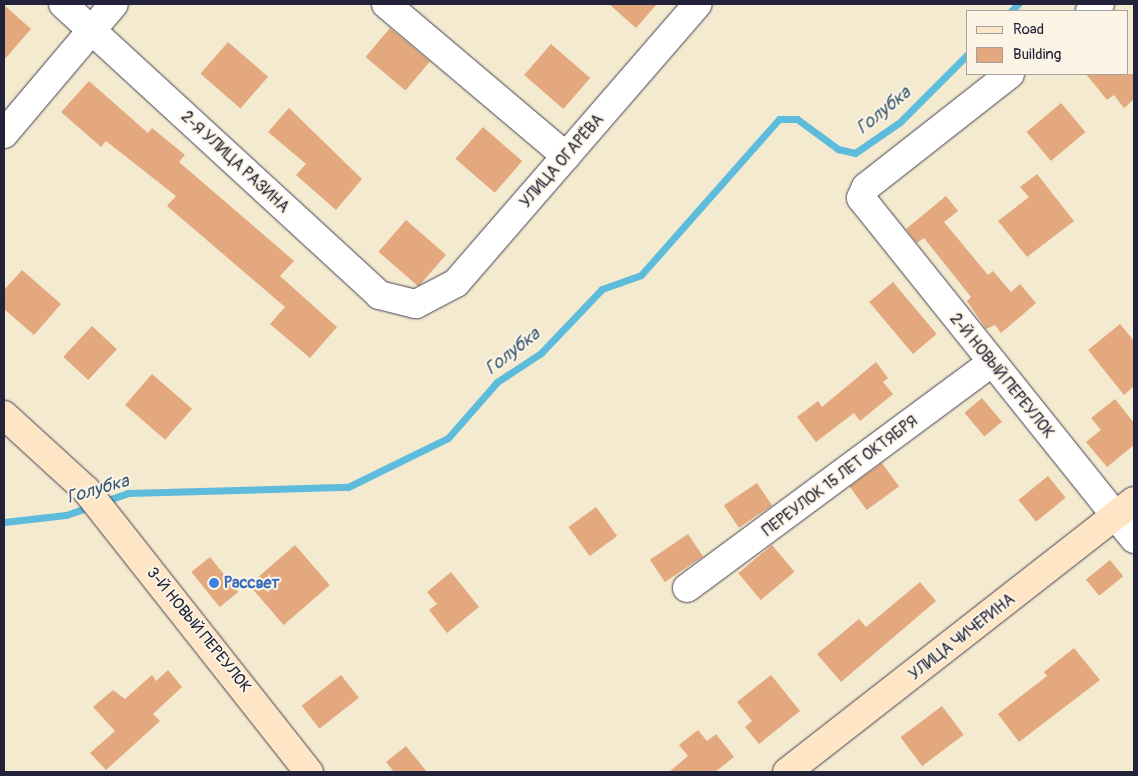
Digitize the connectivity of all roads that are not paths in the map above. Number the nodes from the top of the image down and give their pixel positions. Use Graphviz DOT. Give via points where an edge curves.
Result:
graph roads {
  1 [pos="63,4"];
  2 [pos="114,4"];
  3 [pos="386,4"];
  4 [pos="698,4"];
  5 [pos="92,30"];
  6 [pos="1009,75"];
  7 [pos="4,134"];
  8 [pos="566,156"];
  9 [pos="416,304"];
  10 [pos="992,362"];
  11 [pos="4,415"];
  12 [pos="1124,508"];
  13 [pos="1134,539"];
  14 [pos="688,588"];
  15 [pos="309,772"];
  16 [pos="787,772"];
  1 -- 5 [label="street, 2-Я УЛИЦА РАЗИНА"];
  2 -- 5 [label="street"];
  3 -- 8 [label="street"];
  4 -- 8 [label="street, УЛИЦА ОГАРЁВА"];
  5 -- 7 [label="street"];
  5 -- 9 [label="street, 2-Я УЛИЦА РАЗИНА" via="379,295"];
  6 -- 10 [label="street, 2-Й НОВЫЙ ПЕРЕУЛОК" via="866,187 861,198 870,214"];
  8 -- 9 [label="street, УЛИЦА ОГАРЁВА" via="456,283"];
  10 -- 12 [label="street, 2-Й НОВЫЙ ПЕРЕУЛОК"];
  10 -- 14 [label="street, ПЕРЕУЛОК 15 ЛЕТ ОКТЯБРЯ"];
  11 -- 15 [label="street, 3-Й НОВЫЙ ПЕРЕУЛОК" via="86,490"];
  12 -- 13 [label="street, 2-Й НОВЫЙ ПЕРЕУЛОК"];
  12 -- 16 [label="street, УЛИЦА ЧИЧЕРИНА"];
}
